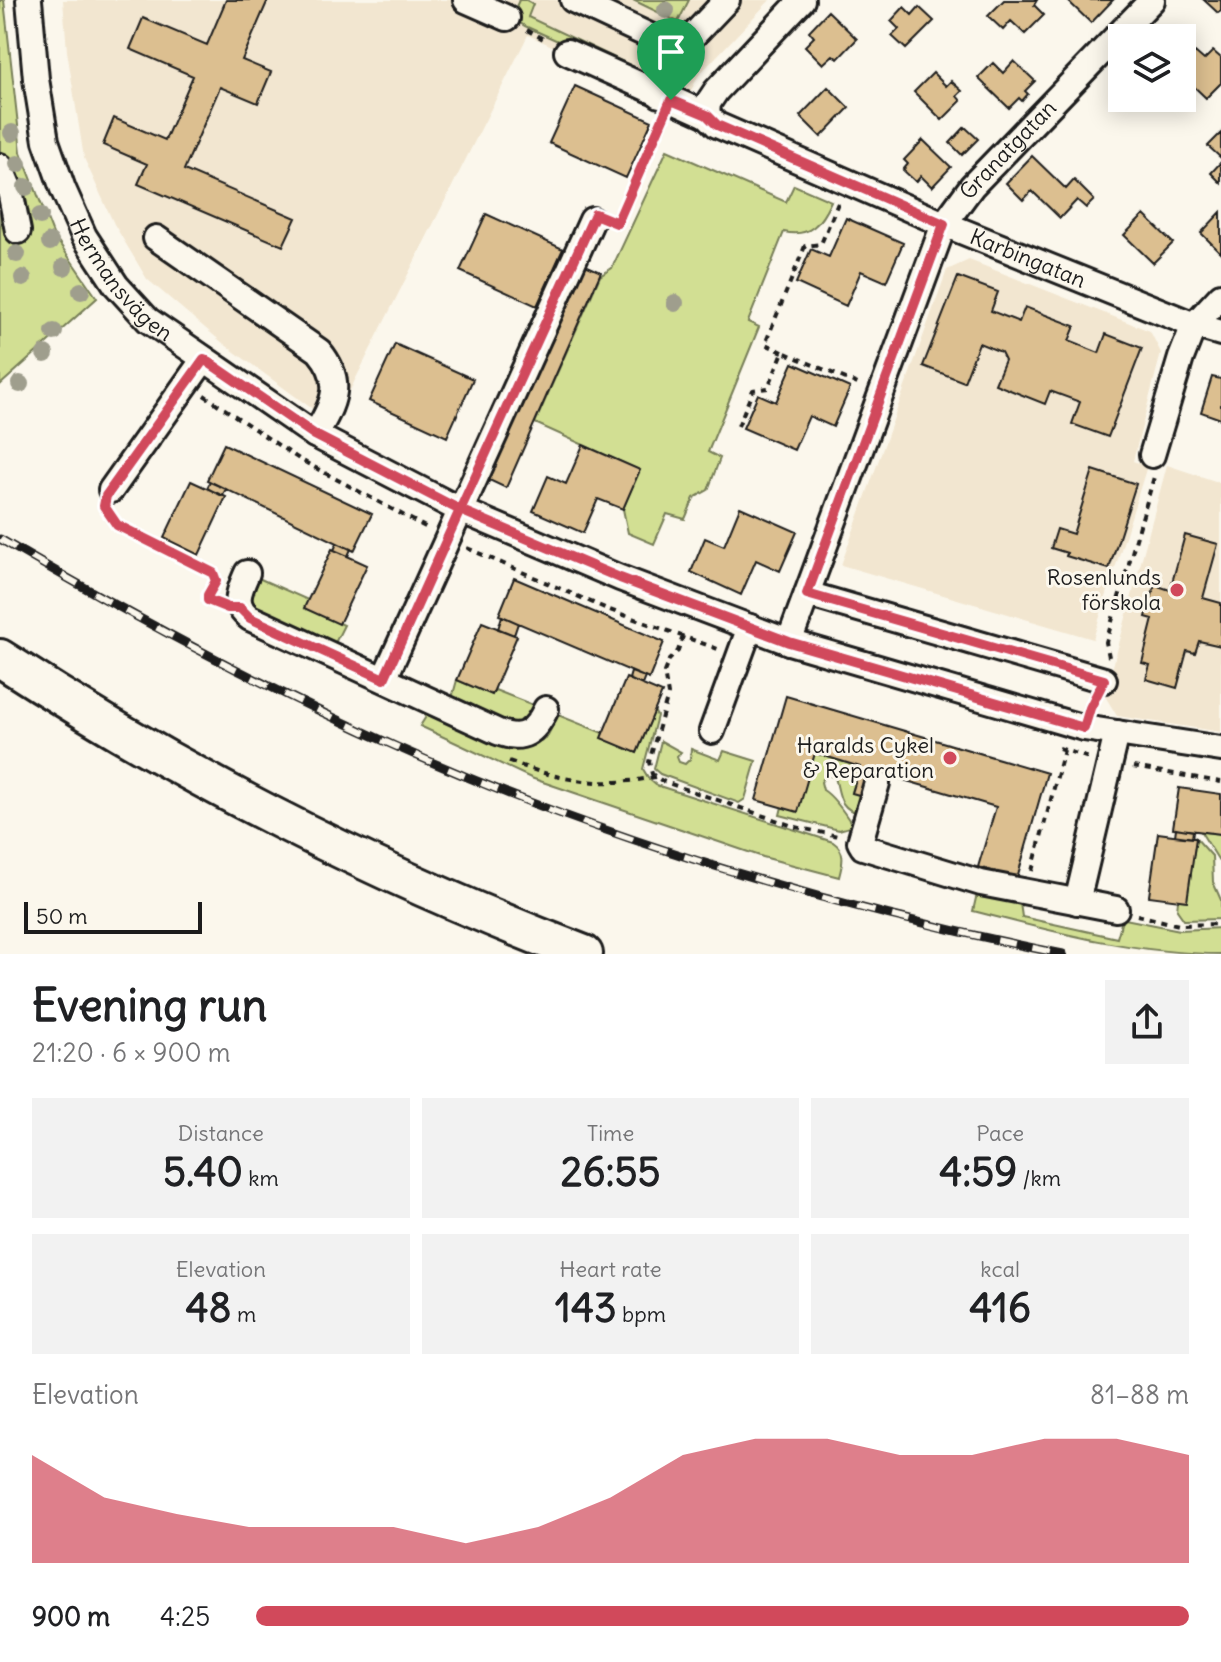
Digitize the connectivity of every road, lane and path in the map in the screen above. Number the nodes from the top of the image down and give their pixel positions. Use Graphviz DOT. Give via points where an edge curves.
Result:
graph roads {
  1 [pos="29,0"];
  2 [pos="466,0"];
  3 [pos="573,0"];
  4 [pos="727,0"];
  5 [pos="802,0"];
  6 [pos="1152,0"];
  7 [pos="706,10"];
  8 [pos="507,18"];
  9 [pos="679,45"];
  10 [pos="567,52"];
  11 [pos="666,98"];
  12 [pos="707,115"];
  13 [pos="0,166"];
  14 [pos="847,182"];
  15 [pos="592,220"];
  16 [pos="944,224"];
  17 [pos="18,231"];
  18 [pos="156,238"];
  19 [pos="1221,296"];
  20 [pos="1194,325"];
  21 [pos="1221,333"];
  22 [pos="783,352"];
  23 [pos="204,359"];
  24 [pos="880,395"];
  25 [pos="738,426"];
  26 [pos="315,435"];
  27 [pos="1152,455"];
  28 [pos="111,490"];
  29 [pos="460,510"];
  30 [pos="247,573"];
  31 [pos="807,594"];
  32 [pos="240,608"];
  33 [pos="750,627"];
  34 [pos="683,636"];
  35 [pos="789,642"];
  36 [pos="0,658"];
  37 [pos="384,679"];
  38 [pos="1104,680"];
  39 [pos="546,709"];
  40 [pos="1084,728"];
  41 [pos="712,731"];
  42 [pos="1117,733"];
  43 [pos="1221,749"];
  44 [pos="1064,750"];
  45 [pos="1077,755"];
  46 [pos="550,775"];
  47 [pos="655,777"];
  48 [pos="877,783"];
  49 [pos="860,842"];
  50 [pos="1027,892"];
  51 [pos="1077,902"];
  52 [pos="1116,909"];
  53 [pos="1221,924"];
  54 [pos="584,954"];
  1 -- 23 [label="street, Hermansvägen" via="46,141 84,236 116,285 148,320"];
  2 -- 8 [label="street"];
  3 -- 9 [label="street"];
  4 -- 7 [label="street"];
  5 -- 12 [label="street" via="716,91"];
  6 -- 16 [label="street, Granatgatan" via="972,186"];
  7 -- 9 [label="street" via="687,42"];
  8 -- 10 [label="path"];
  9 -- 11 [label="street"];
  10 -- 11 [label="street, Karbingatan"];
  11 -- 12 [label="street, Karbingatan"];
  11 -- 15 [label="path" via="617,223 595,214"];
  12 -- 14 [label="street, Karbingatan" via="717,125"];
  13 -- 17 [label="street"];
  14 -- 16 [label="street, Karbingatan"];
  14 -- 22 [label="path" via="821,244 805,246 765,344"];
  15 -- 29 [label="street"];
  16 -- 20 [label="street, Karbingatan"];
  16 -- 24 [label="street, Granatgatan"];
  18 -- 26 [label="street" via="319,351 331,365 334,394"];
  19 -- 20 [label="street"];
  20 -- 21 [label="street, Karbingatan"];
  20 -- 27 [label="street"];
  22 -- 24 [label="path"];
  22 -- 25 [label="path" via="768,388 753,390"];
  23 -- 26 [label="street, Hermansvägen"];
  23 -- 28 [label="street"];
  24 -- 31 [label="street, Granatgatan"];
  26 -- 29 [label="street, Hermansvägen"];
  27 -- 38 [label="path" via="1155,475 1106,642"];
  28 -- 32 [label="path" via="104,506 117,525 213,573 216,581 208,600"];
  29 -- 33 [label="street, Hermansvägen"];
  29 -- 37 [label="street"];
  30 -- 32 [label="street" via="238,595"];
  31 -- 35 [label="street, Granatgatan"];
  31 -- 38 [label="street"];
  32 -- 37 [label="street" via="250,618"];
  33 -- 35 [label="street, Hermansvägen"];
  33 -- 41 [label="street"];
  34 -- 47 [label="path" via="664,672 667,706 649,762"];
  35 -- 40 [label="street, Hermansvägen"];
  36 -- 54 [label="highway" via="269,812 406,880"];
  37 -- 39 [label="street" via="511,737 532,730"];
  40 -- 42 [label="street, Hermansvägen"];
  40 -- 45 [label="path"];
  42 -- 43 [label="street, Hermansvägen"];
  42 -- 51 [label="street"];
  44 -- 50 [label="path"];
  46 -- 47 [label="path" via="602,784"];
  47 -- 49 [label="path" via="796,827"];
  48 -- 49 [label="street"];
  49 -- 50 [label="street" via="981,883"];
  50 -- 51 [label="street"];
  51 -- 52 [label="street"];
  52 -- 53 [label="path" via="1179,925"];
}
